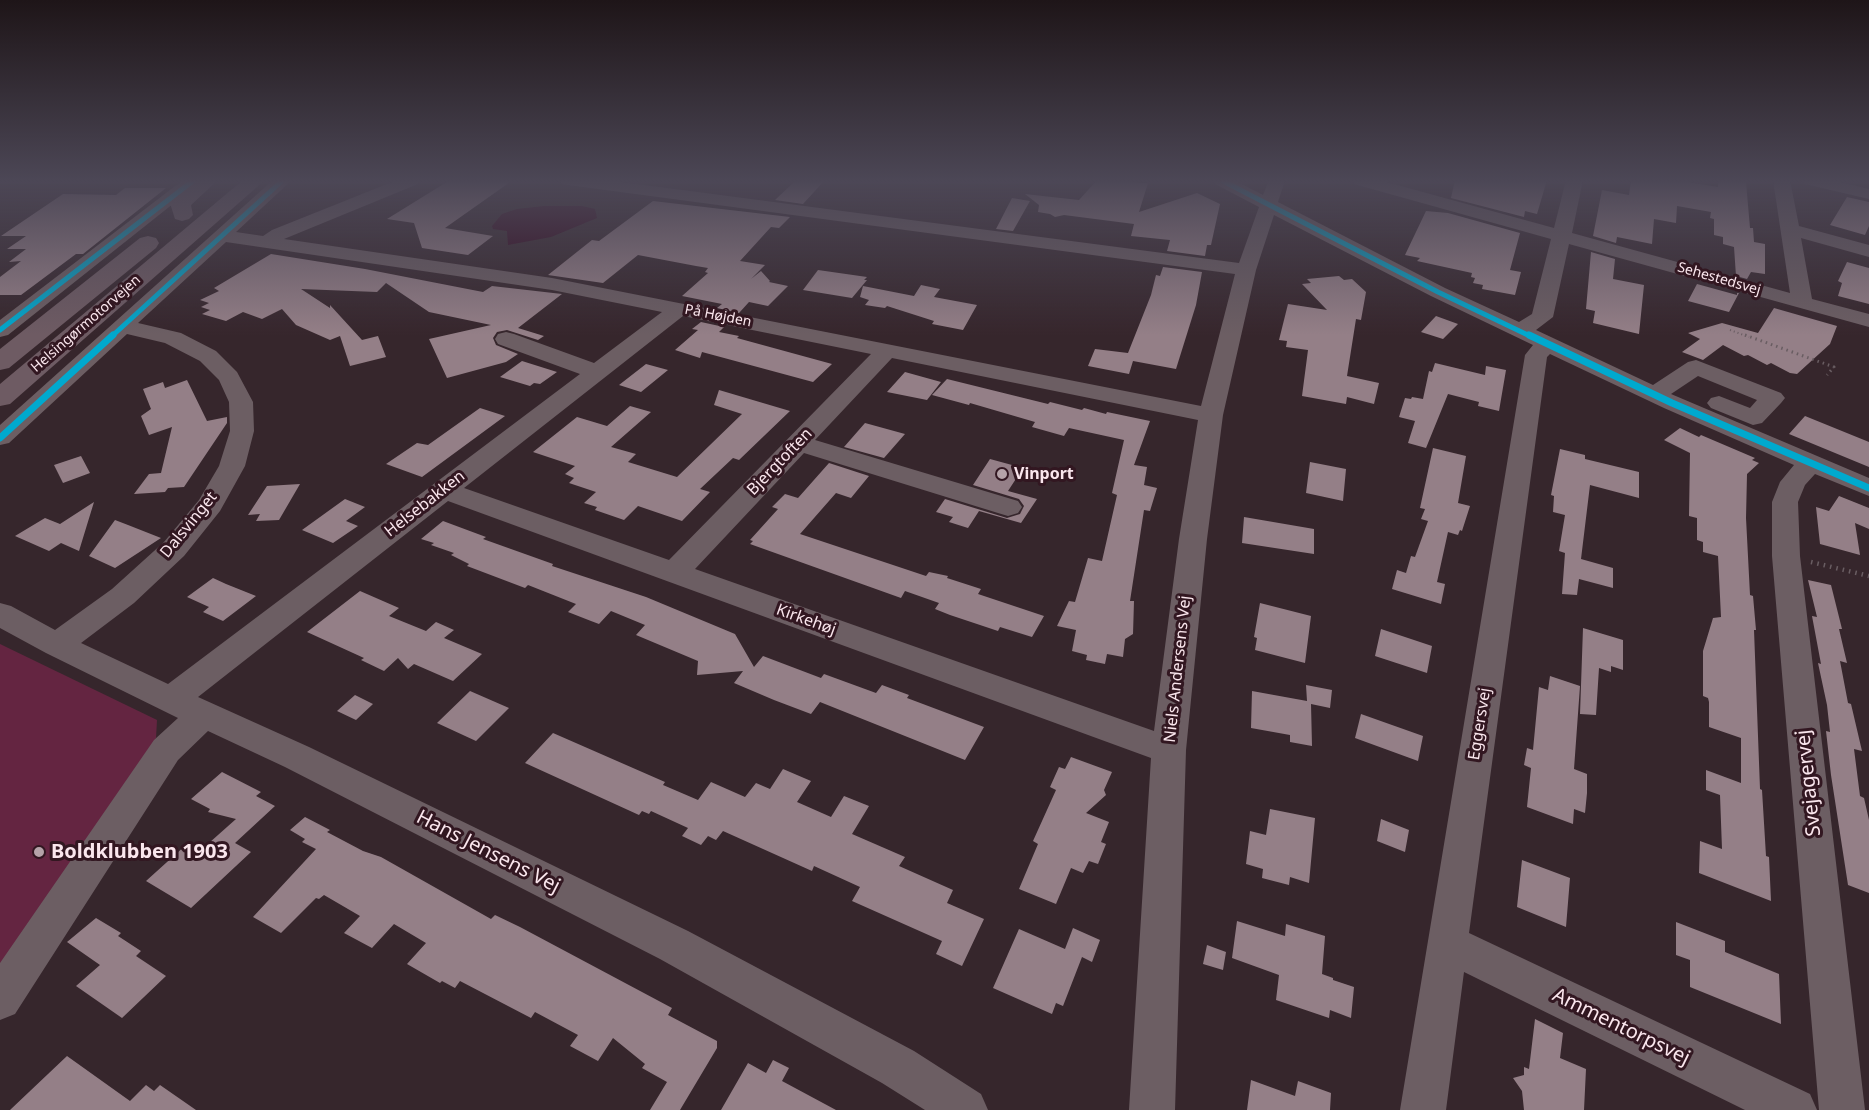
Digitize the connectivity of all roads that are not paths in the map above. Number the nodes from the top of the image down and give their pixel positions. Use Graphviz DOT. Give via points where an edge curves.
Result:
graph roads {
  1 [pos="127,232"];
  2 [pos="160,232"];
  3 [pos="194,232"];
  4 [pos="210,232"];
  5 [pos="227,232"];
  6 [pos="284,232"];
  7 [pos="958,232"];
  8 [pos="1256,232"];
  9 [pos="1322,232"];
  10 [pos="1550,232"];
  11 [pos="1563,232"];
  12 [pos="1791,232"];
  13 [pos="1798,232"];
  14 [pos="222,236"];
  15 [pos="1562,236"];
  16 [pos="268,241"];
  17 [pos="1869,251"];
  18 [pos="1246,270"];
  19 [pos="1802,303"];
  20 [pos="679,309"];
  21 [pos="1869,321"];
  22 [pos="123,326"];
  23 [pos="0,330"];
  24 [pos="1534,337"];
  25 [pos="506,339"];
  26 [pos="886,351"];
  27 [pos="51,354"];
  28 [pos="0,362"];
  29 [pos="596,372"];
  30 [pos="0,398"];
  31 [pos="1211,415"];
  32 [pos="0,438"];
  33 [pos="799,442"];
  34 [pos="1810,464"];
  35 [pos="1869,488"];
  36 [pos="442,490"];
  37 [pos="1008,507"];
  38 [pos="674,573"];
  39 [pos="0,614"];
  40 [pos="57,645"];
  41 [pos="187,707"];
  42 [pos="1169,750"];
  43 [pos="1447,944"];
  44 [pos="0,999"];
  45 [pos="965,1110"];
  46 [pos="1152,1110"];
  47 [pos="1423,1110"];
  48 [pos="1794,1110"];
  49 [pos="1842,1110"];
  1 -- 23 [label="street"];
  2 -- 28 [label="highway, Helsingørmotorvejen"];
  3 -- 27 [label="highway, Helsingørmotorvejen"];
  4 -- 27 [label="highway" via="74,347"];
  5 -- 14 [label="street"];
  6 -- 16 [label="street"];
  7 -- 18 [label="street"];
  8 -- 18 [label="street, Niels Andersens Vej"];
  9 -- 24 [label="street"];
  10 -- 15 [label="street, Sehestedsvej"];
  11 -- 15 [label="street, Eggersvej"];
  12 -- 19 [label="street"];
  13 -- 17 [label="street"];
  14 -- 16 [label="street, På Højden"];
  14 -- 22 [label="street"];
  15 -- 19 [label="street, Sehestedsvej"];
  15 -- 24 [label="street, Eggersvej"];
  16 -- 20 [label="street, På Højden" via="391,262 482,272"];
  18 -- 31 [label="street, Niels Andersens Vej"];
  19 -- 21 [label="street, Sehestedsvej"];
  20 -- 26 [label="street, På Højden"];
  20 -- 29 [label="street, Helsebakken"];
  22 -- 32 [label="street"];
  22 -- 40 [label="street, Dalsvinget" via="174,338 208,356 229,376 241,402 242,431 232,466 174,549 123,596"];
  24 -- 34 [label="street" via="1664,388"];
  24 -- 43 [label="street, Eggersvej" via="1536,355"];
  25 -- 29 [label="street"];
  26 -- 31 [label="street, På Højden"];
  26 -- 33 [label="street, Bjergtoften"];
  27 -- 30 [label="highway, Helsingørmotorvejen"];
  29 -- 36 [label="street, Helsebakken"];
  31 -- 42 [label="street, Niels Andersens Vej"];
  33 -- 37 [label="street"];
  33 -- 38 [label="street, Bjergtoften"];
  34 -- 35 [label="street"];
  34 -- 49 [label="street, Svejagervej" via="1793,482 1785,502 1786,556"];
  36 -- 38 [label="street, Kirkehøj"];
  36 -- 41 [label="street, Helsebakken"];
  38 -- 42 [label="street, Kirkehøj"];
  39 -- 40 [label="street, Hans Jensens Vej"];
  40 -- 41 [label="street, Hans Jensens Vej"];
  41 -- 44 [label="street, Helsebakken" via="166,750"];
  41 -- 45 [label="street, Hans Jensens Vej" via="307,762 674,945 898,1067"];
  42 -- 46 [label="street, Niels Andersens Vej"];
  43 -- 47 [label="street, Eggersvej"];
  43 -- 48 [label="street, Ammentorpsvej"];
}
